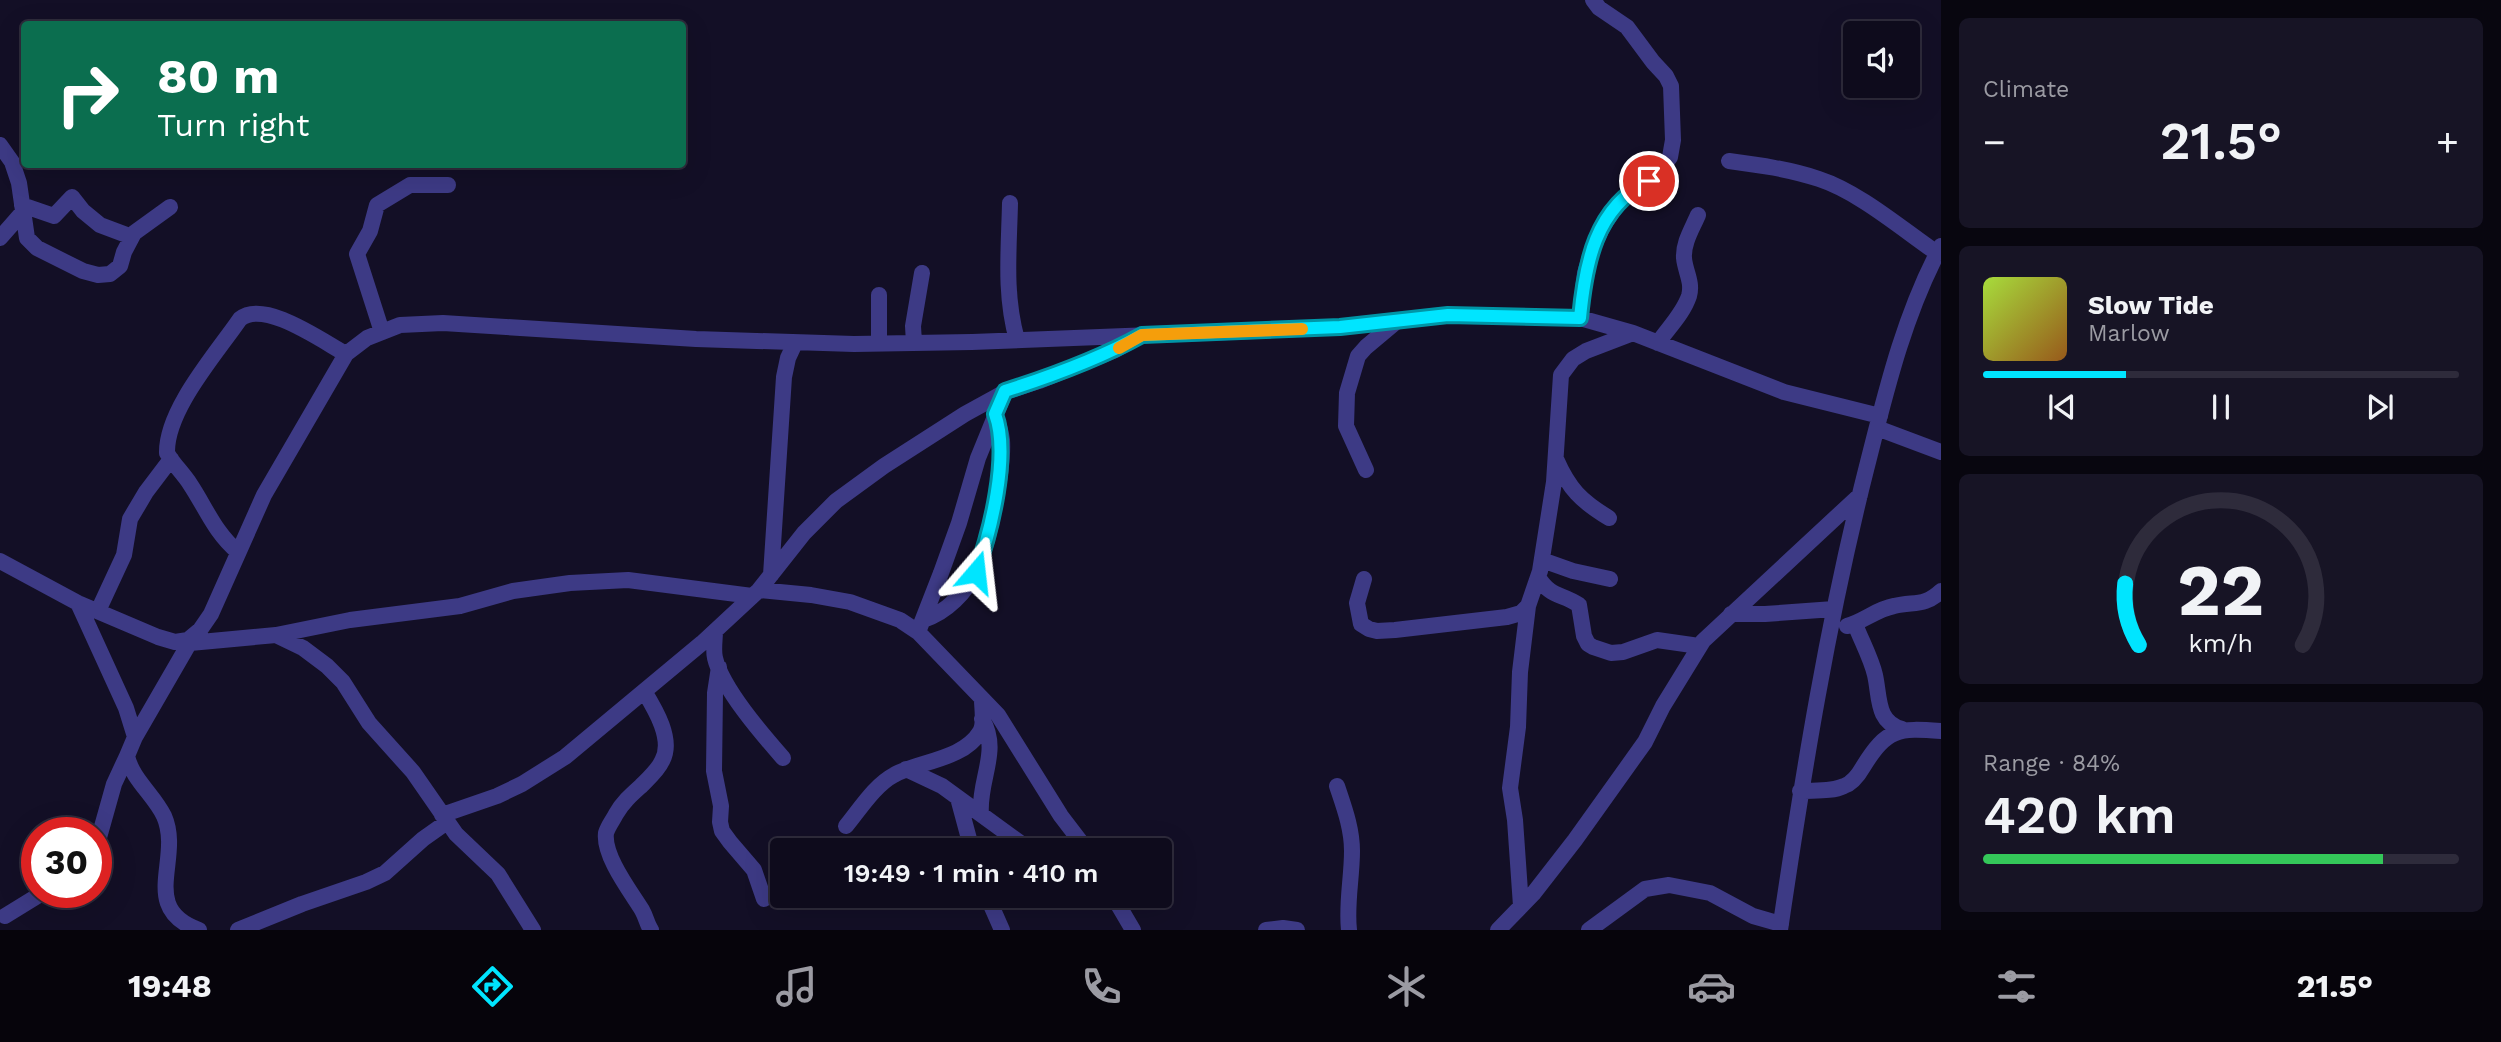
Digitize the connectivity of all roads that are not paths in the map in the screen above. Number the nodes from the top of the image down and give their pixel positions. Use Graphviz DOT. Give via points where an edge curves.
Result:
graph roads {
  1 [pos="1593,0"];
  2 [pos="0,145"];
  3 [pos="1729,161"];
  4 [pos="448,185"];
  5 [pos="1010,203"];
  6 [pos="170,207"];
  7 [pos="22,209"];
  8 [pos="1698,215"];
  9 [pos="132,237"];
  10 [pos="0,239"];
  11 [pos="1939,250"];
  12 [pos="922,273"];
  13 [pos="879,295"];
  14 [pos="1580,318"];
  15 [pos="1397,321"];
  16 [pos="382,332"];
  17 [pos="1633,333"];
  18 [pos="1142,335"];
  19 [pos="1017,340"];
  20 [pos="795,343"];
  21 [pos="914,343"];
  22 [pos="1658,343"];
  23 [pos="879,344"];
  24 [pos="346,354"];
  25 [pos="1005,391"];
  26 [pos="995,414"];
  27 [pos="1878,422"];
  28 [pos="1941,453"];
  29 [pos="1555,456"];
  30 [pos="171,459"];
  31 [pos="1366,470"];
  32 [pos="1860,495"];
  33 [pos="1609,517"];
  34 [pos="238,552"];
  35 [pos="1542,560"];
  36 [pos="0,561"];
  37 [pos="771,575"];
  38 [pos="1538,578"];
  39 [pos="1364,579"];
  40 [pos="1610,579"];
  41 [pos="1941,591"];
  42 [pos="755,593"];
  43 [pos="78,603"];
  44 [pos="1528,606"];
  45 [pos="1834,610"];
  46 [pos="98,611"];
  47 [pos="1731,614"];
  48 [pos="1854,624"];
  49 [pos="920,626"];
  50 [pos="1830,630"];
  51 [pos="715,631"];
  52 [pos="276,635"];
  53 [pos="192,639"];
  54 [pos="1699,646"];
  55 [pos="719,667"];
  56 [pos="644,691"];
  57 [pos="982,700"];
  58 [pos="982,719"];
  59 [pos="1902,729"];
  60 [pos="1941,731"];
  61 [pos="135,737"];
  62 [pos="127,756"];
  63 [pos="782,758"];
  64 [pos="906,769"];
  65 [pos="1336,786"];
  66 [pos="1800,790"];
  67 [pos="958,798"];
  68 [pos="981,814"];
  69 [pos="104,817"];
  70 [pos="445,819"];
  71 [pos="846,826"];
  72 [pos="969,838"];
  73 [pos="1014,838"];
  74 [pos="1078,838"];
  75 [pos="764,900"];
  76 [pos="21,906"];
  77 [pos="1521,906"];
  78 [pos="992,908"];
  79 [pos="1120,908"];
  80 [pos="5,916"];
  81 [pos="1781,927"];
  82 [pos="1503,929"];
  83 [pos="199,930"];
  84 [pos="238,930"];
  85 [pos="533,930"];
  86 [pos="651,930"];
  87 [pos="1002,930"];
  88 [pos="1133,930"];
  89 [pos="1266,930"];
  90 [pos="1297,930"];
  91 [pos="1349,930"];
  92 [pos="1590,930"];
  1 -- 14 [label="street" via="1627,27 1666,76 1671,86 1673,140 1670,157 1657,175 1617,205 1603,226 1585,273"];
  2 -- 7 [label="street" via="12,162"];
  3 -- 11 [label="street" via="1821,180"];
  4 -- 16 [label="street" via="410,186 377,205 357,254"];
  5 -- 19 [label="street" via="1008,280"];
  6 -- 9 [label="street"];
  7 -- 9 [label="street" via="54,216 72,197 100,225"];
  7 -- 9 [label="street" via="32,245 98,275 110,274 120,266"];
  7 -- 10 [label="street"];
  8 -- 22 [label="street" via="1684,248 1689,295"];
  11 -- 27 [label="street" via="1906,326"];
  12 -- 21 [label="street"];
  13 -- 23 [label="street"];
  14 -- 15 [label="street" via="1448,315"];
  14 -- 17 [label="street"];
  15 -- 18 [label="street"];
  15 -- 31 [label="street" via="1358,356 1347,393 1346,426"];
  16 -- 20 [label="street" via="400,325 443,323"];
  16 -- 24 [label="street"];
  17 -- 22 [label="street"];
  17 -- 29 [label="street" via="1586,351 1561,375"];
  18 -- 19 [label="street"];
  18 -- 25 [label="street" via="1115,350"];
  19 -- 21 [label="street"];
  20 -- 23 [label="street"];
  20 -- 37 [label="street" via="784,377"];
  21 -- 23 [label="street"];
  22 -- 27 [label="street" via="1784,392"];
  24 -- 30 [label="street" via="272,314 244,314 184,398 170,427 167,453"];
  24 -- 34 [label="street" via="264,495"];
  25 -- 26 [label="street"];
  25 -- 37 [label="street" via="918,443 836,501"];
  26 -- 49 [label="street"];
  26 -- 49 [label="street" via="1002,449 995,500 976,572 957,598"];
  27 -- 28 [label="street"];
  27 -- 32 [label="street"];
  29 -- 33 [label="street" via="1573,490"];
  29 -- 35 [label="street"];
  30 -- 34 [label="street" via="223,540"];
  30 -- 46 [label="street" via="130,519 124,555"];
  32 -- 45 [label="street"];
  32 -- 47 [label="street"];
  34 -- 53 [label="street" via="211,614"];
  35 -- 38 [label="street"];
  35 -- 40 [label="street"];
  36 -- 43 [label="street"];
  37 -- 42 [label="street"];
  38 -- 44 [label="street"];
  38 -- 54 [label="street" via="1553,594 1579,605 1584,636 1593,647 1623,652 1657,640"];
  39 -- 44 [label="street" via="1358,615 1361,624 1377,631 1507,617"];
  41 -- 48 [label="street" via="1928,601 1895,605"];
  42 -- 49 [label="street" via="811,594"];
  42 -- 51 [label="street"];
  42 -- 52 [label="street" via="628,580 570,583"];
  43 -- 46 [label="street"];
  43 -- 61 [label="street"];
  44 -- 77 [label="street" via="1510,788"];
  45 -- 47 [label="street"];
  45 -- 50 [label="street"];
  46 -- 53 [label="street" via="158,637 176,642"];
  47 -- 54 [label="street"];
  48 -- 50 [label="street"];
  48 -- 59 [label="street" via="1875,675 1885,719"];
  49 -- 57 [label="street"];
  50 -- 66 [label="street"];
  51 -- 55 [label="street"];
  51 -- 56 [label="street"];
  52 -- 53 [label="street"];
  52 -- 70 [label="street" via="303,648 335,674"];
  53 -- 61 [label="street"];
  54 -- 77 [label="street" via="1645,743 1576,840"];
  55 -- 63 [label="street" via="741,705"];
  55 -- 75 [label="street" via="713,771 720,822 722,831 754,870"];
  56 -- 70 [label="street" via="565,757 522,784"];
  56 -- 86 [label="street" via="661,724 666,751 663,761 625,798 606,838 615,865"];
  57 -- 58 [label="street"];
  57 -- 74 [label="street" via="1012,735"];
  58 -- 64 [label="street" via="981,731 970,743 941,760"];
  58 -- 68 [label="street" via="991,741 979,798"];
  59 -- 60 [label="street"];
  59 -- 66 [label="street" via="1887,736 1846,786"];
  61 -- 62 [label="street"];
  62 -- 69 [label="street"];
  62 -- 83 [label="street" via="168,830 166,902 172,914"];
  64 -- 67 [label="street"];
  64 -- 71 [label="street" via="887,779"];
  65 -- 91 [label="street" via="1352,848"];
  66 -- 81 [label="street"];
  67 -- 68 [label="street"];
  67 -- 72 [label="street"];
  68 -- 73 [label="street"];
  70 -- 84 [label="street" via="385,873"];
  70 -- 85 [label="street" via="498,874"];
  76 -- 80 [label="street"];
  77 -- 82 [label="street"];
  78 -- 87 [label="street"];
  79 -- 88 [label="street"];
  81 -- 92 [label="street" via="1710,893 1669,885 1645,889"];
  89 -- 90 [label="street"];
}
